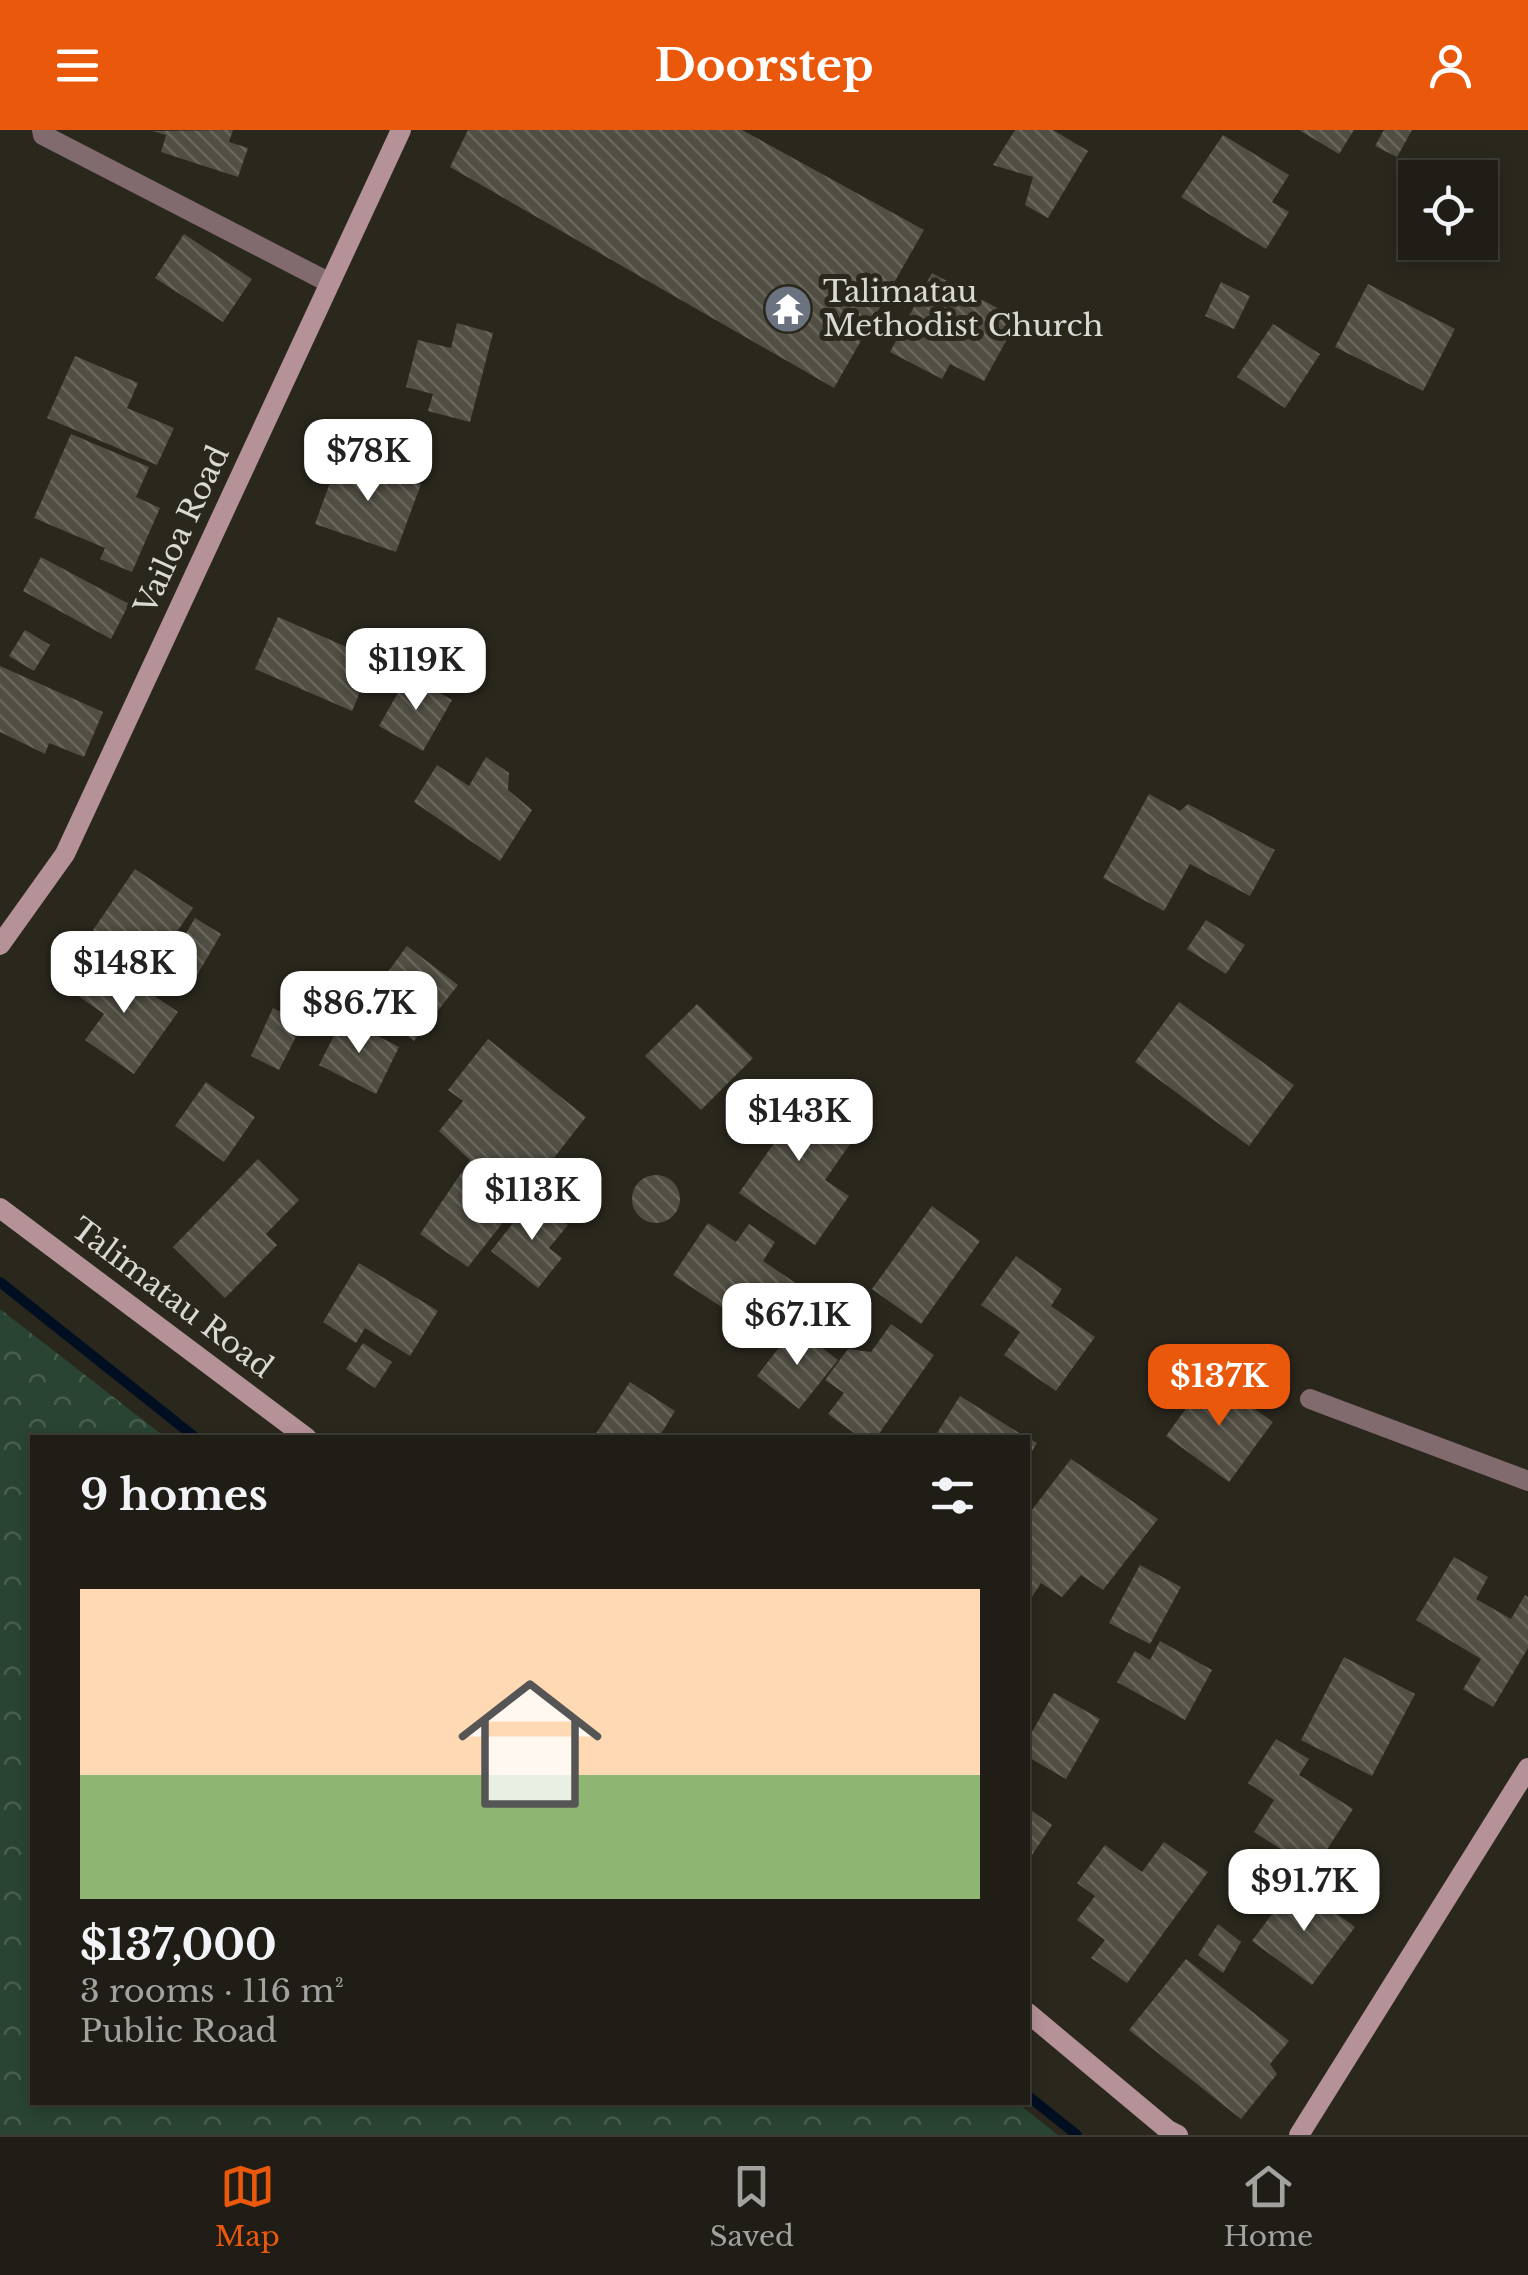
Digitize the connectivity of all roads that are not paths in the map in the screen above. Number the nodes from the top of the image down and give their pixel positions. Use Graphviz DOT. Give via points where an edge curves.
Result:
graph roads {
  1 [pos="42,130"];
  2 [pos="401,130"];
  3 [pos="330,283"];
  4 [pos="0,946"];
  5 [pos="0,1208"];
  6 [pos="1310,1399"];
  7 [pos="303,1435"];
  8 [pos="1528,1481"];
  9 [pos="1528,1768"];
  10 [pos="1030,2015"];
  11 [pos="1178,2135"];
  12 [pos="1299,2135"];
  1 -- 3 [label="street"];
  2 -- 3 [label="main road, Vailoa Road"];
  3 -- 4 [label="main road, Vailoa Road" via="65,854"];
  5 -- 7 [label="main road, Talimatau Road"];
  6 -- 8 [label="street"];
  9 -- 12 [label="main road"];
  10 -- 11 [label="main road"];
}
